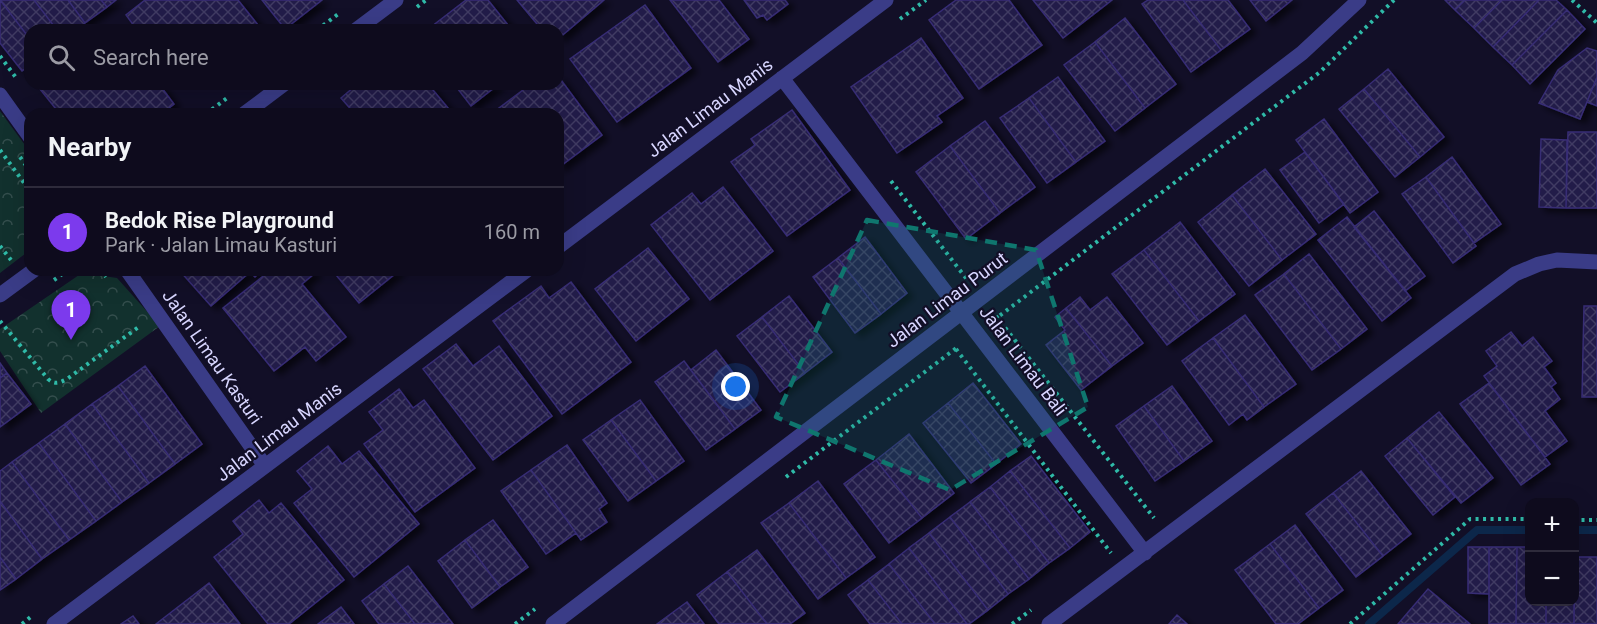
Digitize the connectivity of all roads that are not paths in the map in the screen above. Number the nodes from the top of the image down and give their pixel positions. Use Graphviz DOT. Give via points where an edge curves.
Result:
graph roads {
  1 [pos="396,0"];
  2 [pos="886,0"];
  3 [pos="1359,0"];
  4 [pos="364,24"];
  5 [pos="782,78"];
  6 [pos="276,90"];
  7 [pos="0,95"];
  8 [pos="252,108"];
  9 [pos="24,129"];
  10 [pos="564,242"];
  11 [pos="1597,262"];
  12 [pos="26,276"];
  13 [pos="131,276"];
  14 [pos="519,276"];
  15 [pos="0,295"];
  16 [pos="962,313"];
  17 [pos="265,466"];
  18 [pos="1145,553"];
  19 [pos="54,624"];
  20 [pos="552,624"];
  21 [pos="1049,624"];
  1 -- 4 [label="street"];
  2 -- 5 [label="street, Jalan Limau Manis"];
  3 -- 16 [label="street, Jalan Limau Purut" via="1302,53"];
  5 -- 10 [label="street, Jalan Limau Manis"];
  5 -- 16 [label="street, Jalan Limau Bali"];
  6 -- 8 [label="street"];
  7 -- 9 [label="street"];
  11 -- 18 [label="street" via="1557,260 1515,274"];
  12 -- 15 [label="street"];
  13 -- 17 [label="street, Jalan Limau Kasturi"];
  14 -- 17 [label="street, Jalan Limau Manis"];
  16 -- 18 [label="street, Jalan Limau Bali"];
  16 -- 20 [label="street, Jalan Limau Purut"];
  17 -- 19 [label="street, Jalan Limau Manis"];
  18 -- 21 [label="street"];
}
